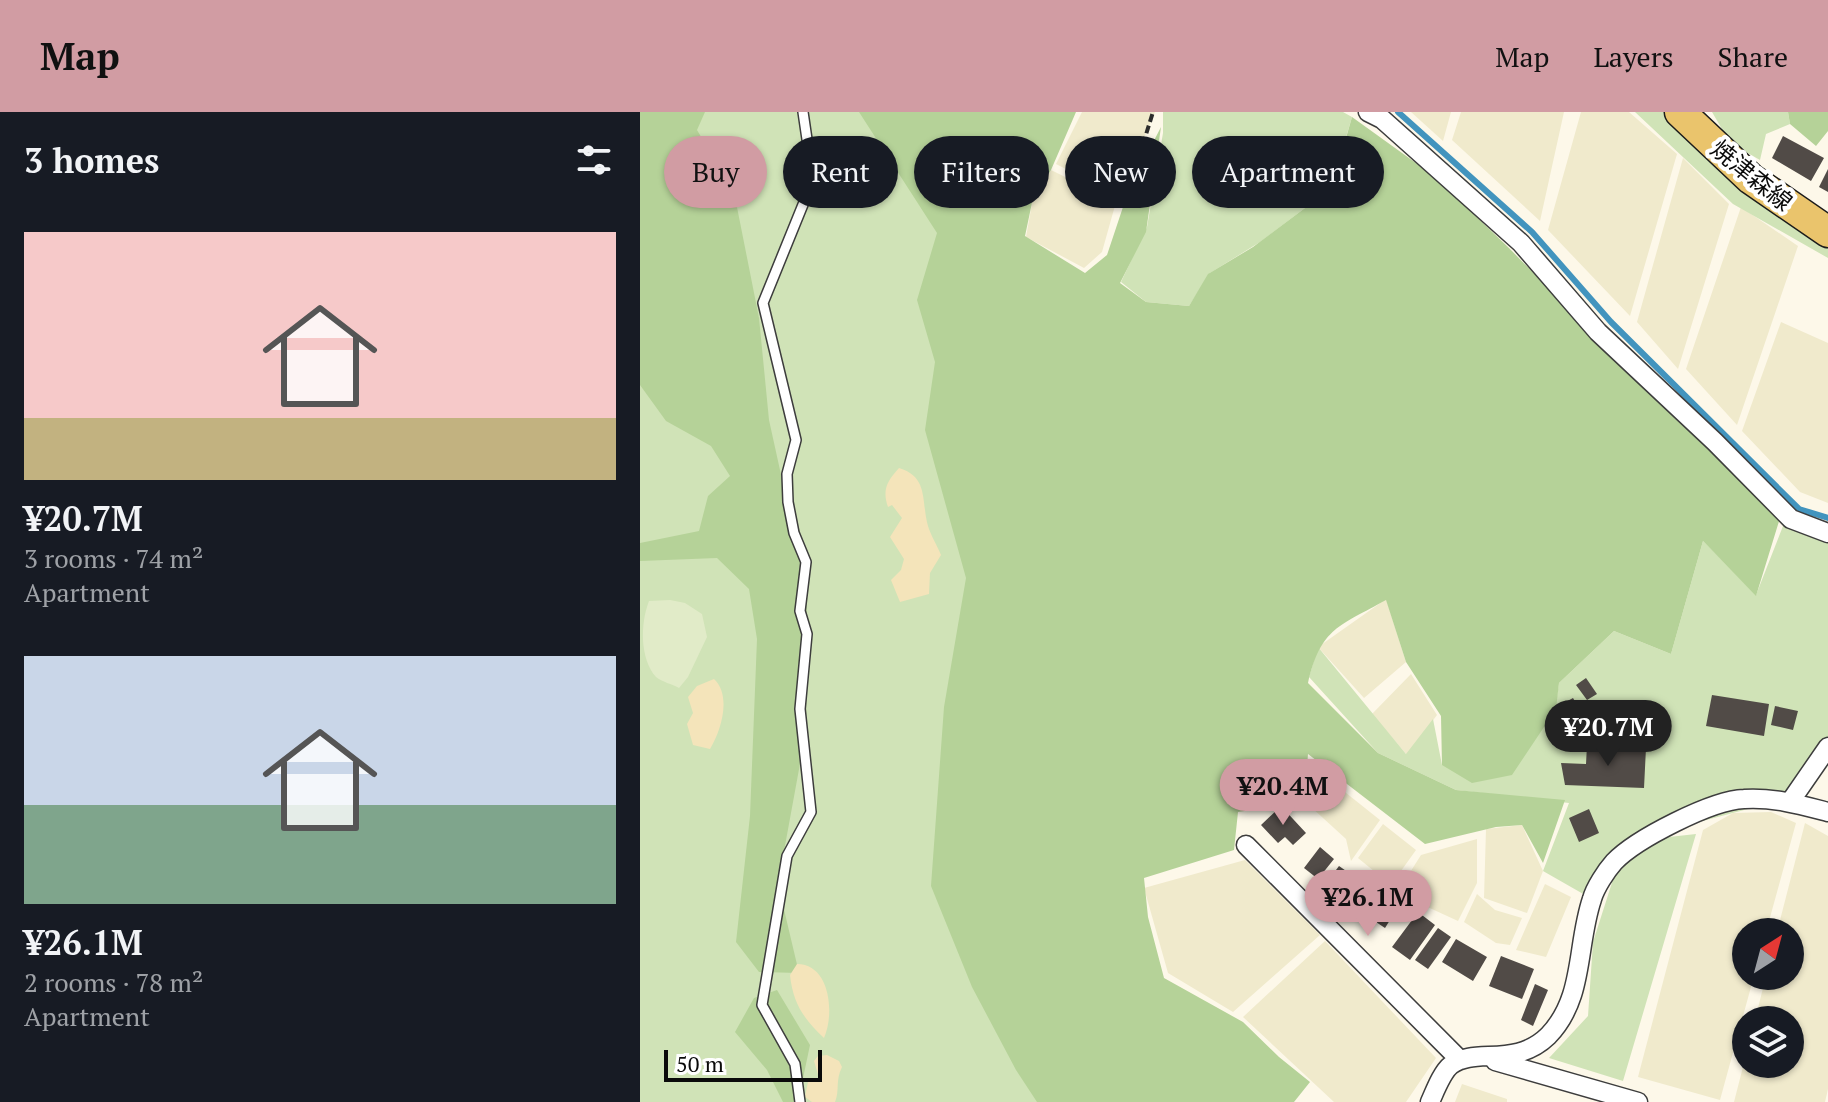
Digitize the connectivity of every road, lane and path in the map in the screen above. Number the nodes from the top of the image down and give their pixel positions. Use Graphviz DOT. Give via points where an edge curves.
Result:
graph roads {
  1 [pos="803,112"];
  2 [pos="1153,112"];
  3 [pos="1368,112"];
  4 [pos="1680,112"];
  5 [pos="1146,136"];
  6 [pos="1828,232"];
  7 [pos="1828,533"];
  8 [pos="1828,747"];
  9 [pos="1790,802"];
  10 [pos="1828,812"];
  11 [pos="1246,845"];
  12 [pos="1484,1058"];
  13 [pos="1460,1060"];
  14 [pos="800,1102"];
  15 [pos="1430,1102"];
  16 [pos="1638,1102"];
  1 -- 14 [label="lane" via="813,180 763,303 796,440 787,474 788,502 806,562 800,709 811,812 787,856 762,1005 795,1064"];
  2 -- 5 [label="path"];
  3 -- 7 [label="street" via="1521,243 1598,332 1791,519"];
  4 -- 6 [label="main road, 焼津森線" via="1751,179"];
  8 -- 9 [label="street"];
  9 -- 10 [label="street"];
  9 -- 12 [label="street" via="1743,798 1707,808 1640,842 1612,863 1592,897 1574,994 1563,1016 1547,1037 1519,1055"];
  11 -- 13 [label="street"];
  12 -- 13 [label="street"];
  12 -- 16 [label="street"];
  13 -- 15 [label="street" via="1448,1067"];
}
